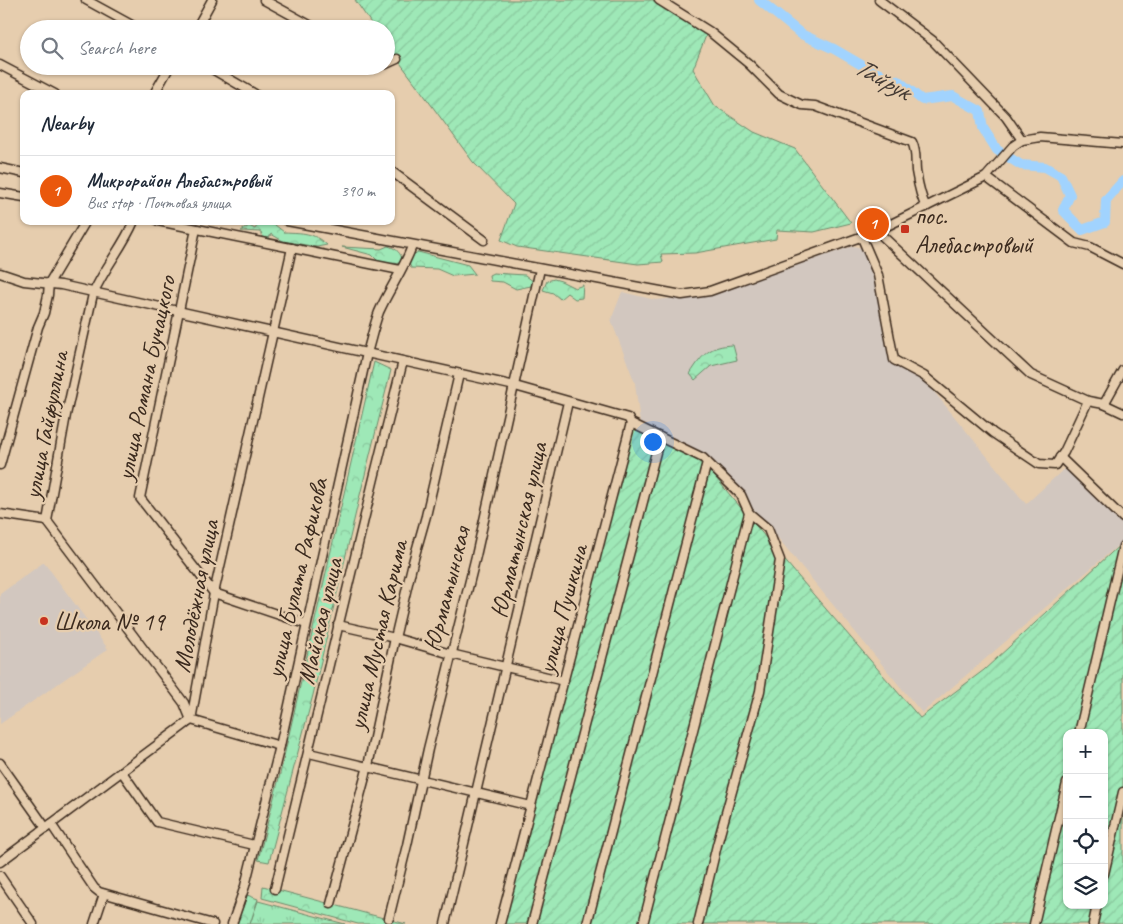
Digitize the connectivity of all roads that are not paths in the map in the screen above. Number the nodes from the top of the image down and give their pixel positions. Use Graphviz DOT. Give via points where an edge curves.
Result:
graph roads {
  1 [pos="86,0"];
  2 [pos="212,0"];
  3 [pos="264,0"];
  4 [pos="660,0"];
  5 [pos="879,0"];
  6 [pos="123,20"];
  7 [pos="201,20"];
  8 [pos="301,20"];
  9 [pos="0,64"];
  10 [pos="20,75"];
  11 [pos="20,75"];
  12 [pos="165,75"];
  13 [pos="222,75"];
  14 [pos="48,90"];
  15 [pos="156,90"];
  16 [pos="248,90"];
  17 [pos="1022,140"];
  18 [pos="1123,144"];
  19 [pos="0,168"];
  20 [pos="20,172"];
  21 [pos="395,174"];
  22 [pos="986,177"];
  23 [pos="0,192"];
  24 [pos="20,196"];
  25 [pos="926,207"];
  26 [pos="84,225"];
  27 [pos="133,225"];
  28 [pos="180,225"];
  29 [pos="307,225"];
  30 [pos="196,228"];
  31 [pos="877,231"];
  32 [pos="862,238"];
  33 [pos="484,240"];
  34 [pos="412,246"];
  35 [pos="292,248"];
  36 [pos="1123,264"];
  37 [pos="540,269"];
  38 [pos="400,270"];
  39 [pos="0,273"];
  40 [pos="49,283"];
  41 [pos="93,294"];
  42 [pos="179,312"];
  43 [pos="273,333"];
  44 [pos="367,353"];
  45 [pos="403,361"];
  46 [pos="1123,370"];
  47 [pos="459,374"];
  48 [pos="515,386"];
  49 [pos="1088,401"];
  50 [pos="568,402"];
  51 [pos="1104,404"];
  52 [pos="1123,414"];
  53 [pos="631,423"];
  54 [pos="660,437"];
  55 [pos="1060,457"];
  56 [pos="707,462"];
  57 [pos="0,465"];
  58 [pos="0,514"];
  59 [pos="749,514"];
  60 [pos="1123,518"];
  61 [pos="47,521"];
  62 [pos="1123,546"];
  63 [pos="214,593"];
  64 [pos="306,624"];
  65 [pos="338,624"];
  66 [pos="395,638"];
  67 [pos="451,654"];
  68 [pos="506,667"];
  69 [pos="564,681"];
  70 [pos="191,720"];
  71 [pos="1079,729"];
  72 [pos="280,746"];
  73 [pos="309,752"];
  74 [pos="0,763"];
  75 [pos="368,766"];
  76 [pos="122,772"];
  77 [pos="421,780"];
  78 [pos="1123,792"];
  79 [pos="476,794"];
  80 [pos="1063,800"];
  81 [pos="531,806"];
  82 [pos="49,826"];
  83 [pos="254,845"];
  84 [pos="0,862"];
  85 [pos="1106,864"];
  86 [pos="0,876"];
  87 [pos="275,890"];
  88 [pos="104,894"];
  89 [pos="332,904"];
  90 [pos="1096,909"];
  91 [pos="389,918"];
  92 [pos="33,924"];
  93 [pos="94,924"];
  94 [pos="212,924"];
  95 [pos="232,924"];
  96 [pos="445,924"];
  97 [pos="500,924"];
  98 [pos="532,924"];
  99 [pos="587,924"];
  100 [pos="642,924"];
  101 [pos="698,924"];
  102 [pos="1034,924"];
  103 [pos="1093,924"];
  1 -- 6 [label="street"];
  2 -- 7 [label="street"];
  3 -- 8 [label="street"];
  4 -- 25 [label="street" via="710,32 779,94 802,105 815,106 912,142"];
  5 -- 17 [label="street" via="933,40 1006,117"];
  9 -- 10 [label="street"];
  11 -- 14 [label="street"];
  12 -- 15 [label="street"];
  13 -- 16 [label="street"];
  17 -- 18 [label="street" via="1040,137"];
  17 -- 22 [label="street"];
  19 -- 20 [label="street"];
  21 -- 33 [label="street"];
  22 -- 25 [label="street"];
  22 -- 36 [label="street" via="1074,243 1090,247"];
  23 -- 24 [label="street"];
  25 -- 31 [label="street"];
  26 -- 40 [label="street"];
  27 -- 41 [label="street, улица Гайфуллина"];
  28 -- 30 [label="street"];
  29 -- 34 [label="street"];
  30 -- 35 [label="street"];
  30 -- 42 [label="street, улица Романа Бучацкого"];
  31 -- 32 [label="street"];
  31 -- 49 [label="street" via="1031,375"];
  32 -- 37 [label="street" via="710,290 682,295"];
  32 -- 55 [label="street" via="878,275 894,360 924,376 993,433 1039,464 1055,465"];
  34 -- 37 [label="street"];
  34 -- 38 [label="street, улица Булата Рафикова"];
  35 -- 38 [label="street"];
  35 -- 43 [label="street, Молодёжная улица"];
  37 -- 48 [label="street, Юрматынская"];
  38 -- 44 [label="street, улица Булата Рафикова" via="378,314"];
  39 -- 40 [label="street" via="24,281"];
  40 -- 41 [label="street"];
  40 -- 57 [label="street" via="44,313"];
  41 -- 42 [label="street"];
  41 -- 61 [label="street, улица Гайфуллина"];
  42 -- 43 [label="street"];
  42 -- 63 [label="street, улица Романа Бучацкого" via="140,498"];
  43 -- 44 [label="street"];
  43 -- 63 [label="street, Молодёжная улица"];
  44 -- 45 [label="street"];
  44 -- 64 [label="street, улица Булата Рафикова"];
  45 -- 47 [label="street"];
  45 -- 65 [label="street, Майская улица"];
  46 -- 51 [label="street"];
  47 -- 48 [label="street"];
  47 -- 66 [label="street, улица Мустая Карима"];
  48 -- 50 [label="street"];
  48 -- 67 [label="street, Юрматынская"];
  49 -- 51 [label="street"];
  49 -- 55 [label="street"];
  50 -- 53 [label="street" via="628,418"];
  50 -- 68 [label="street, Юрматынская улица"];
  51 -- 52 [label="street"];
  53 -- 54 [label="street"];
  53 -- 69 [label="street, улица Пушкина"];
  54 -- 56 [label="street"];
  54 -- 98 [label="street"];
  55 -- 60 [label="street"];
  56 -- 59 [label="street" via="741,495"];
  56 -- 99 [label="street"];
  58 -- 61 [label="street"];
  59 -- 100 [label="street"];
  59 -- 101 [label="street" via="768,530 780,560 760,691"];
  61 -- 70 [label="street, улица Гайфуллина" via="184,702"];
  62 -- 71 [label="street"];
  63 -- 64 [label="street"];
  63 -- 70 [label="street, Молодёжная улица"];
  64 -- 72 [label="street, улица Булата Рафикова"];
  65 -- 66 [label="street"];
  65 -- 73 [label="street, Майская улица"];
  66 -- 67 [label="street"];
  66 -- 75 [label="street, улица Мустая Карима"];
  67 -- 68 [label="street"];
  67 -- 77 [label="street, Юрматынская"];
  68 -- 69 [label="street"];
  68 -- 79 [label="street, Юрматынская улица"];
  69 -- 81 [label="street, улица Пушкина"];
  70 -- 72 [label="street"];
  70 -- 76 [label="street"];
  72 -- 83 [label="street, улица Булата Рафикова"];
  73 -- 75 [label="street"];
  73 -- 87 [label="street, Майская улица"];
  74 -- 82 [label="street"];
  75 -- 77 [label="street"];
  75 -- 89 [label="street, улица Мустая Карима"];
  76 -- 82 [label="street"];
  76 -- 83 [label="street" via="157,822"];
  77 -- 79 [label="street"];
  77 -- 91 [label="street, Юрматынская"];
  78 -- 85 [label="street"];
  79 -- 81 [label="street"];
  79 -- 96 [label="street, Юрматынская улица"];
  80 -- 102 [label="street"];
  81 -- 97 [label="street, улица Пушкина"];
  82 -- 84 [label="street"];
  82 -- 88 [label="street" via="94,888"];
  83 -- 95 [label="street, улица Булата Рафикова"];
  86 -- 92 [label="street"];
  88 -- 93 [label="street"];
  88 -- 94 [label="street"];
  90 -- 103 [label="street"];
}
